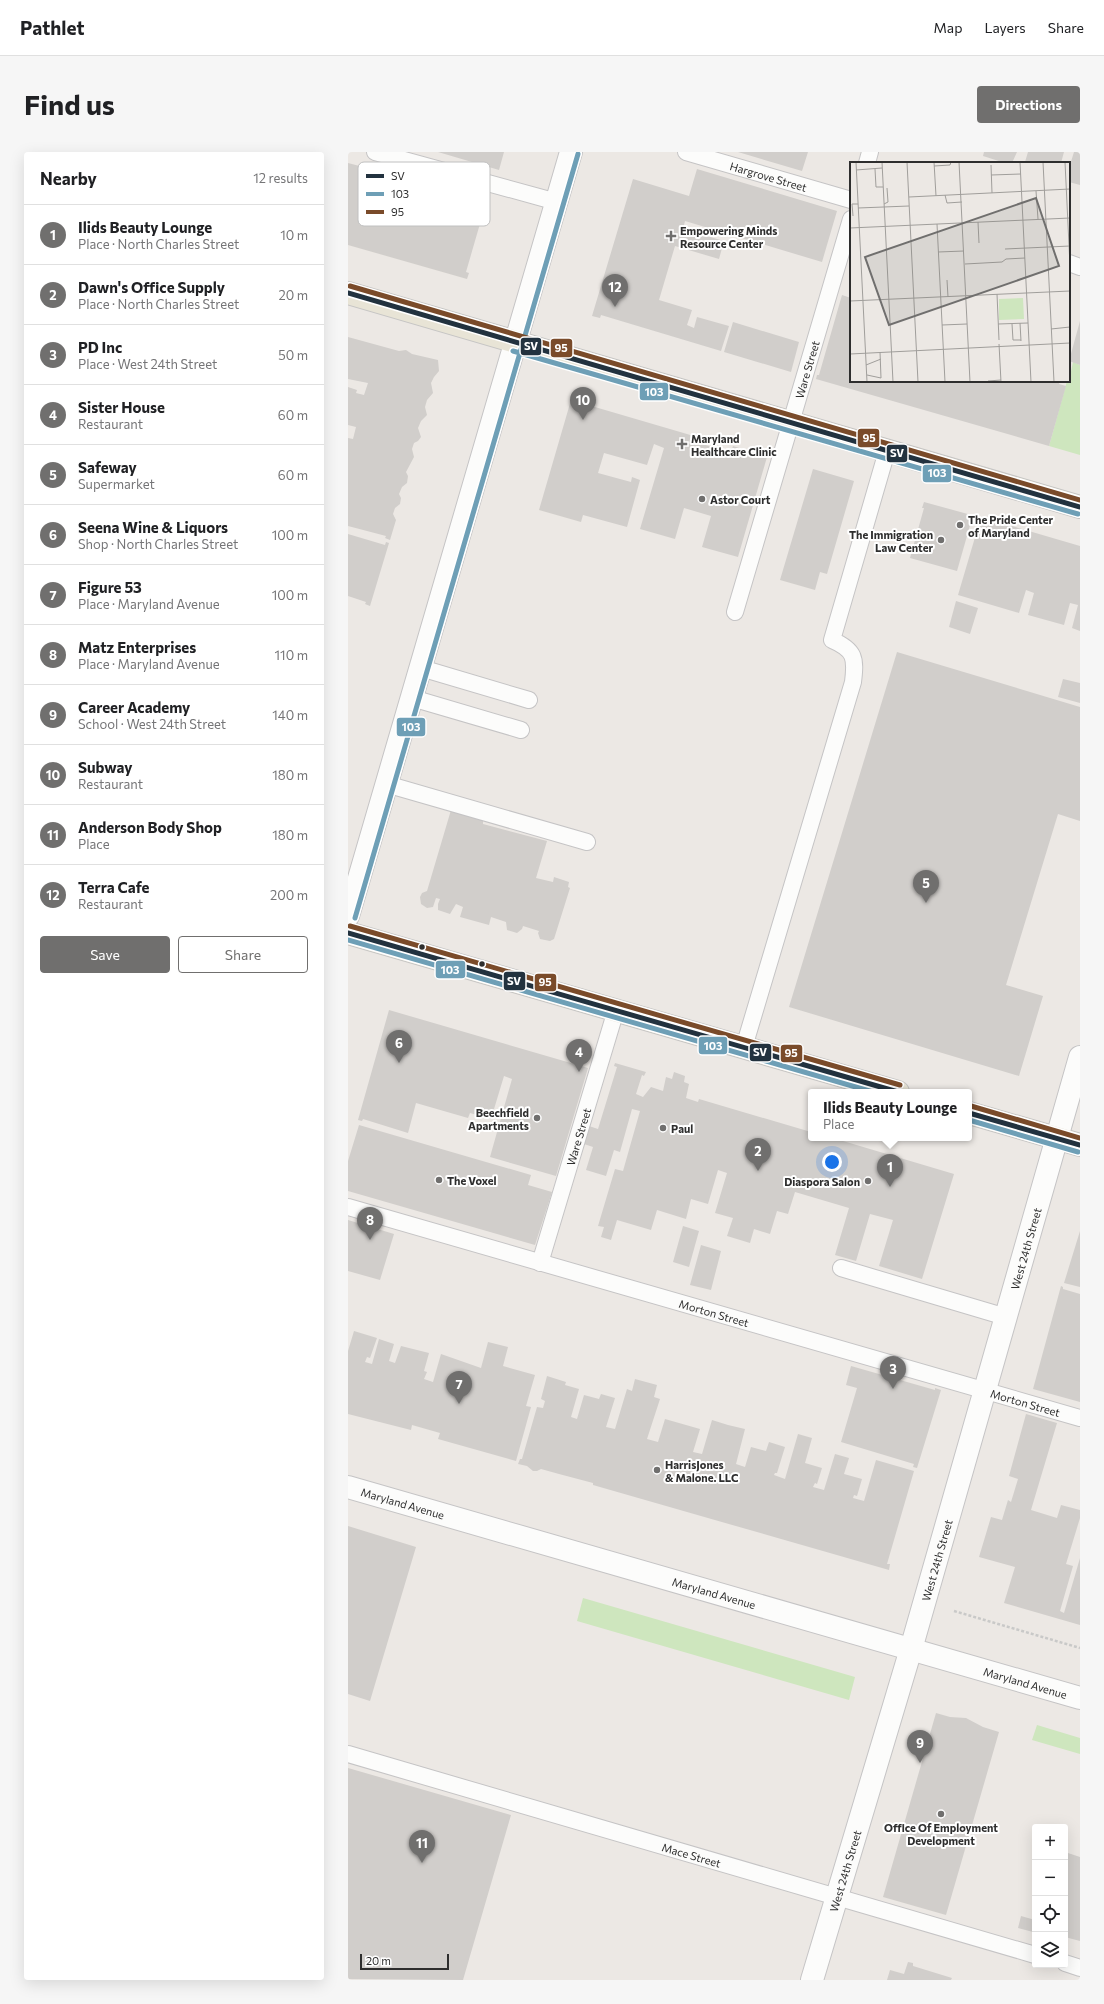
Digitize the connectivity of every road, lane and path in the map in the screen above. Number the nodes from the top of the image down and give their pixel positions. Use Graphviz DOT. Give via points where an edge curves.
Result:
graph roads {
  1 [pos="375,152"];
  2 [pos="571,152"];
  3 [pos="686,152"];
  4 [pos="870,152"];
  5 [pos="411,162"];
  6 [pos="867,162"];
  7 [pos="490,184"];
  8 [pos="850,200"];
  9 [pos="557,202"];
  10 [pos="850,222"];
  11 [pos="1070,263"];
  12 [pos="1080,267"];
  13 [pos="348,293"];
  14 [pos="515,344"];
  15 [pos="790,423"];
  16 [pos="887,451"];
  17 [pos="1080,507"];
  18 [pos="735,612"];
  19 [pos="420,668"];
  20 [pos="412,698"];
  21 [pos="529,700"];
  22 [pos="521,730"];
  23 [pos="386,784"];
  24 [pos="587,842"];
  25 [pos="348,916"];
  26 [pos="348,933"];
  27 [pos="616,1010"];
  28 [pos="744,1047"];
  29 [pos="1080,1057"];
  30 [pos="888,1089"];
  31 [pos="972,1114"];
  32 [pos="1057,1138"];
  33 [pos="1080,1145"];
  34 [pos="348,1207"];
  35 [pos="540,1263"];
  36 [pos="841,1268"];
  37 [pos="1006,1317"];
  38 [pos="985,1391"];
  39 [pos="1080,1418"];
  40 [pos="348,1487"];
  41 [pos="954,1611"];
  42 [pos="1080,1648"];
  43 [pos="912,1649"];
  44 [pos="1080,1698"];
  45 [pos="348,1754"];
  46 [pos="837,1896"];
  47 [pos="1032,1954"];
  48 [pos="1068,1964"];
  49 [pos="1080,1968"];
  50 [pos="812,1980"];
  1 -- 5 [label="lane"];
  2 -- 9 [label="main road"];
  3 -- 8 [label="lane, Hargrove Street"];
  4 -- 6 [label="lane"];
  7 -- 9 [label="lane"];
  9 -- 14 [label="main road"];
  10 -- 15 [label="lane, Ware Street"];
  11 -- 12 [label="lane"];
  13 -- 14 [label="main road"];
  14 -- 15 [label="main road"];
  14 -- 19 [label="main road"];
  15 -- 16 [label="main road"];
  15 -- 18 [label="lane, Ware Street"];
  16 -- 17 [label="main road"];
  16 -- 28 [label="lane" via="832,640 852,652 855,667 853,682"];
  19 -- 20 [label="main road"];
  19 -- 21 [label="lane"];
  20 -- 22 [label="lane"];
  20 -- 23 [label="main road"];
  23 -- 24 [label="lane"];
  23 -- 25 [label="main road"];
  26 -- 27 [label="main road"];
  27 -- 28 [label="main road"];
  27 -- 35 [label="lane, Ware Street"];
  28 -- 30 [label="main road"];
  29 -- 32 [label="main road, West 24th Street"];
  31 -- 32 [label="main road"];
  32 -- 33 [label="main road"];
  32 -- 37 [label="main road, West 24th Street"];
  34 -- 35 [label="lane, Morton Street"];
  35 -- 38 [label="lane, Morton Street"];
  36 -- 37 [label="lane"];
  37 -- 38 [label="main road, West 24th Street"];
  38 -- 39 [label="lane, Morton Street"];
  38 -- 43 [label="main road, West 24th Street"];
  40 -- 43 [label="main road, Maryland Avenue"];
  41 -- 42 [label="path"];
  43 -- 44 [label="main road, Maryland Avenue"];
  43 -- 46 [label="main road, West 24th Street"];
  45 -- 46 [label="lane, Mace Street"];
  46 -- 47 [label="lane, Mace Street"];
  46 -- 50 [label="main road, West 24th Street"];
  48 -- 49 [label="lane"];
}
